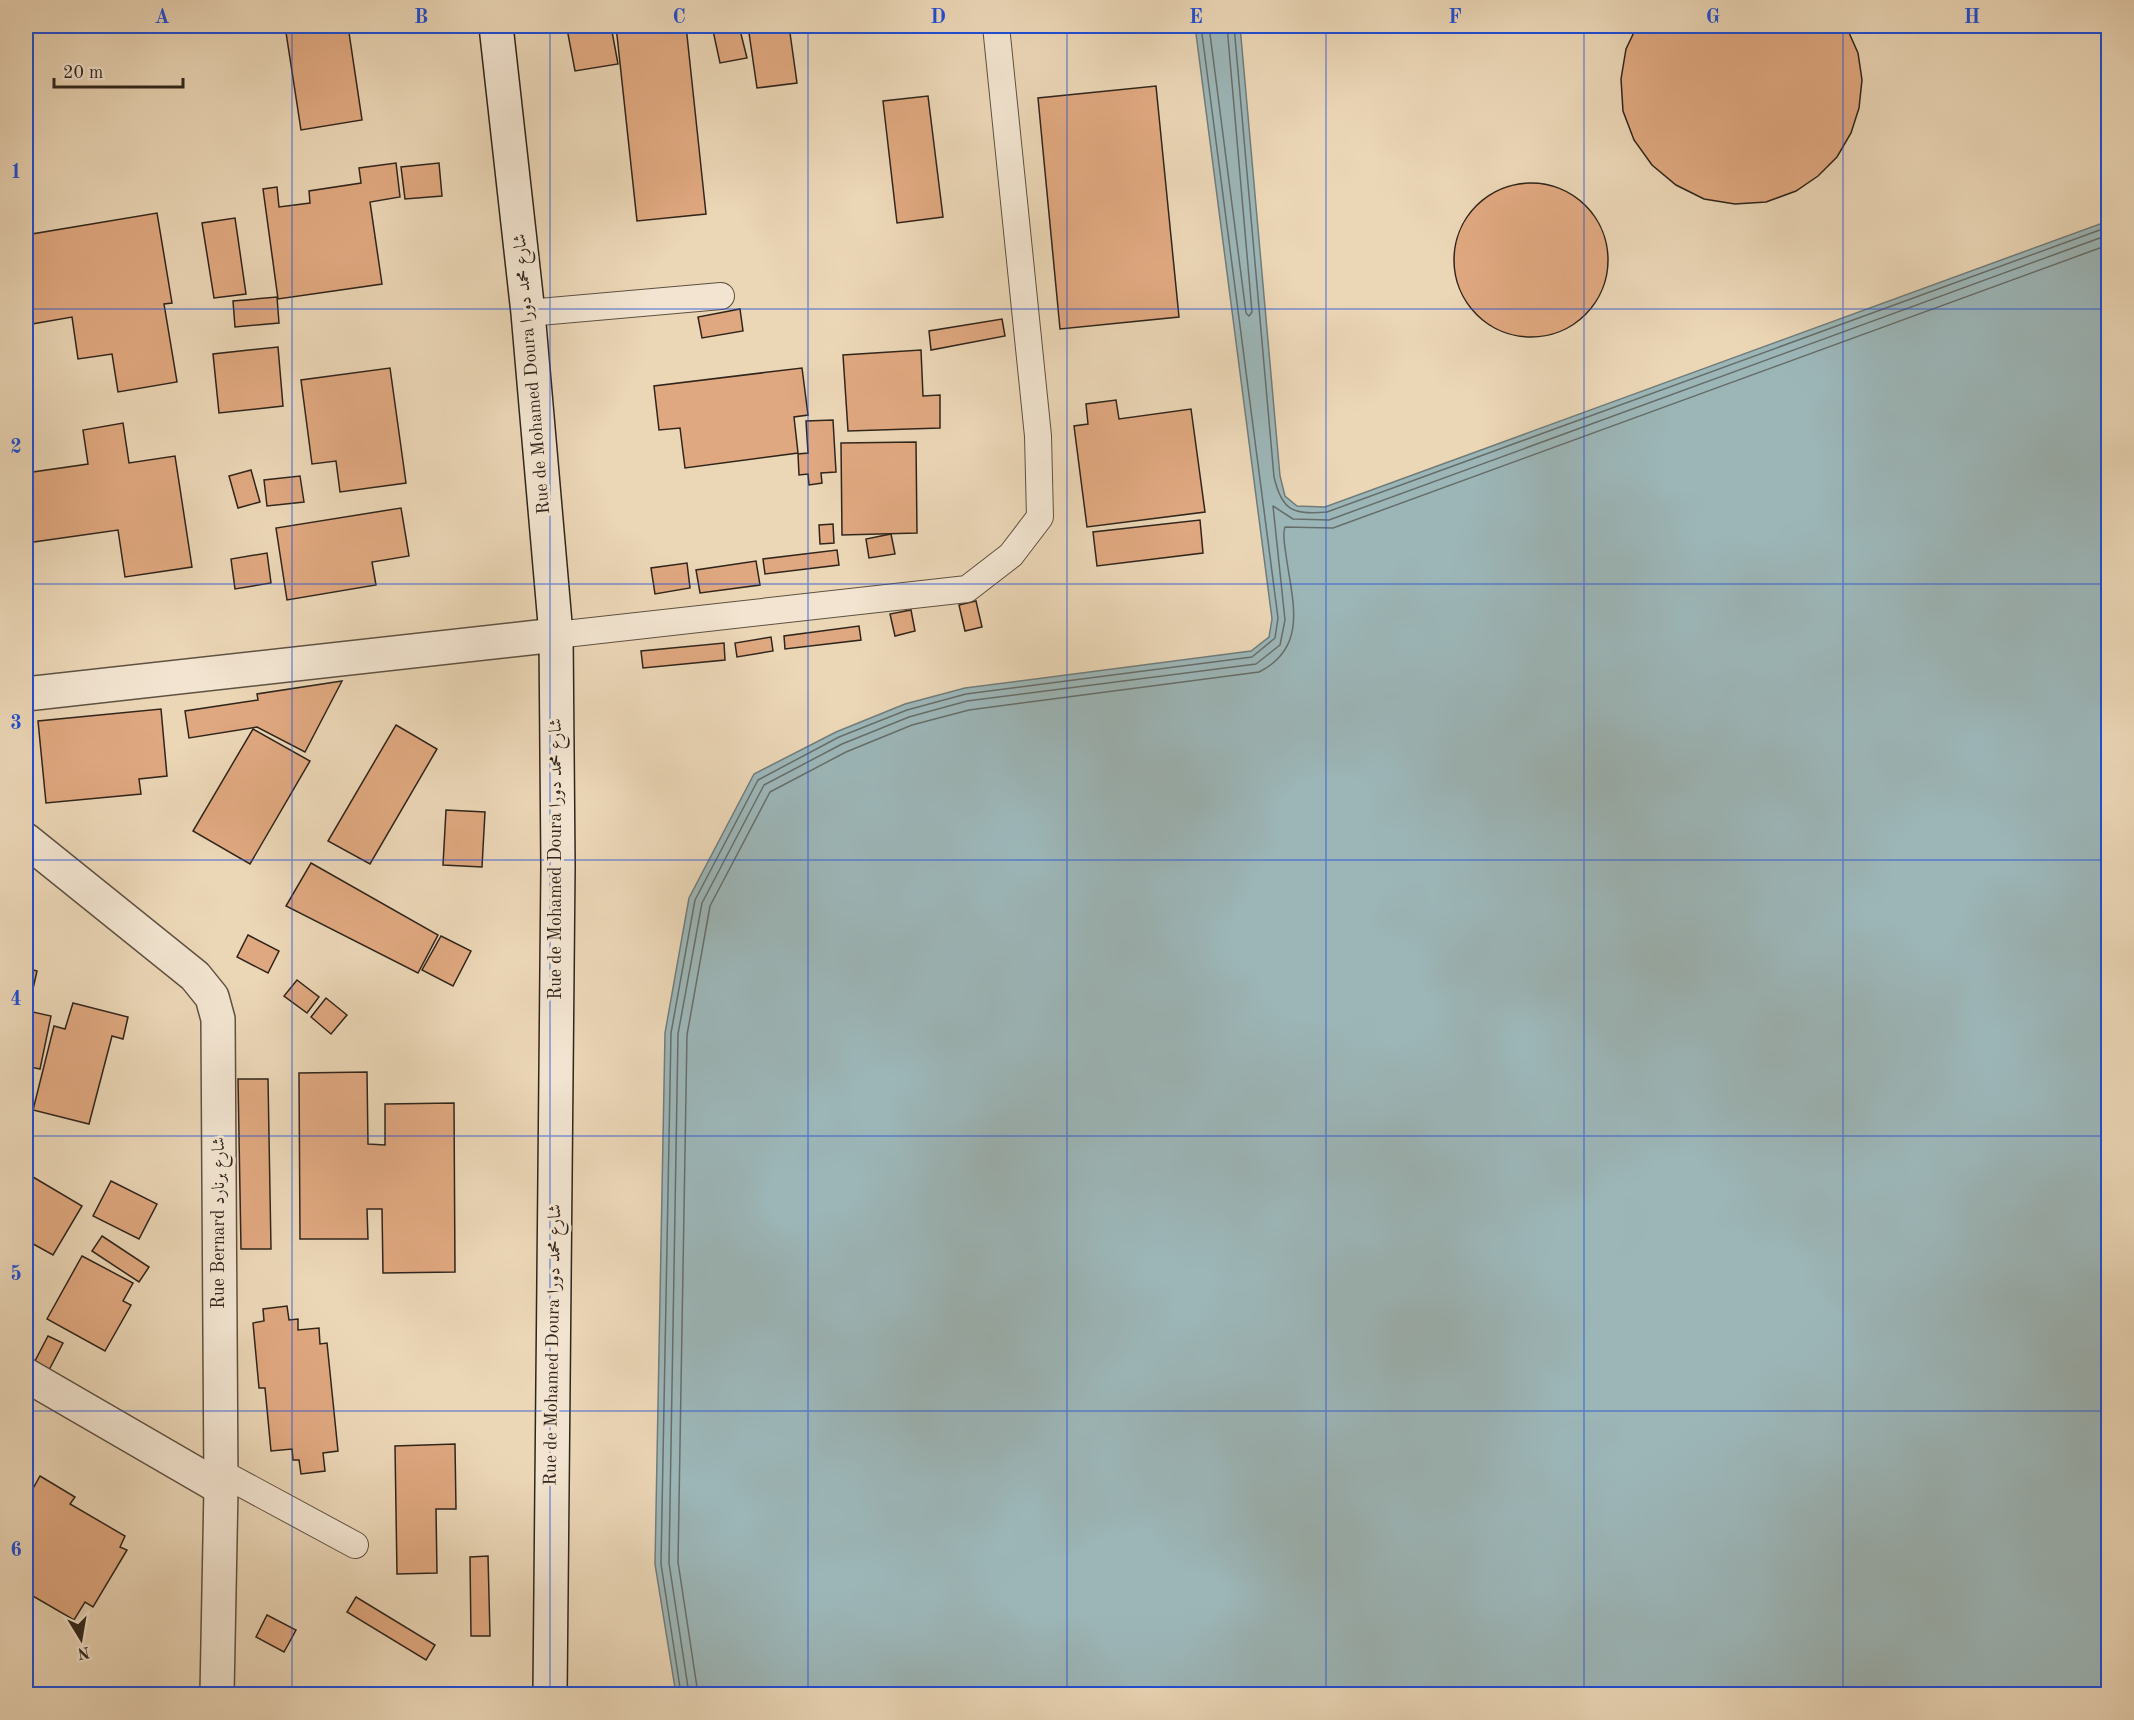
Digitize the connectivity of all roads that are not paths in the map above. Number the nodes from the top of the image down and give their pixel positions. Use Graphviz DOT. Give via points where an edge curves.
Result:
graph roads {
  1 [pos="496,26"];
  2 [pos="996,26"];
  3 [pos="721,296"];
  4 [pos="528,313"];
  5 [pos="555,635"];
  6 [pos="26,694"];
  7 [pos="26,840"];
  8 [pos="26,1376"];
  9 [pos="220,1480"];
  10 [pos="355,1545"];
  11 [pos="217,1695"];
  12 [pos="550,1695"];
  1 -- 4 [label="street, Rue de Mohamed Doura شارع محمد دورا"];
  2 -- 5 [label="lane" via="1038,436 1040,517 1011,555 967,589"];
  3 -- 4 [label="lane"];
  4 -- 5 [label="street, Rue de Mohamed Doura شارع محمد دورا"];
  5 -- 6 [label="street"];
  5 -- 12 [label="street, Rue de Mohamed Doura شارع محمد دورا" via="558,866"];
  7 -- 9 [label="street, Rue Bernard شارع برنارد" via="195,976 212,997 218,1019"];
  8 -- 9 [label="street"];
  9 -- 10 [label="lane"];
  9 -- 11 [label="street, Rue Bernard شارع برنارد"];
}
